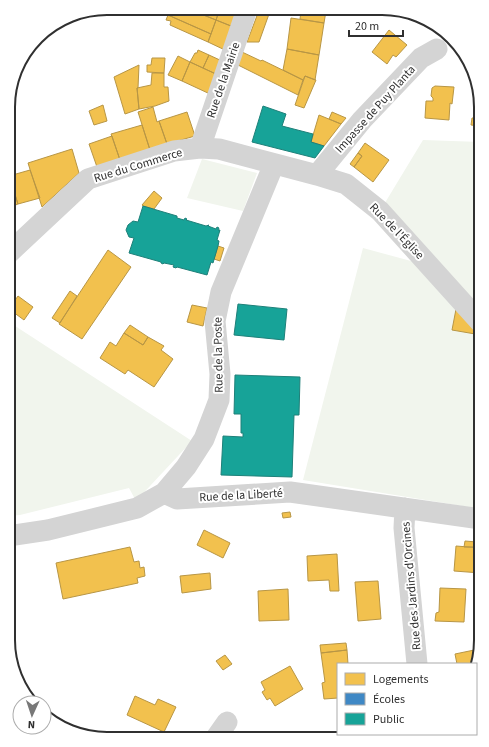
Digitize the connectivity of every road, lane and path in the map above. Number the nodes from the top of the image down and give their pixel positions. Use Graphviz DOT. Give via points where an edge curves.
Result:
graph roads {
  1 [pos="245,15"];
  2 [pos="437,48"];
  3 [pos="200,148"];
  4 [pos="274,164"];
  5 [pos="318,175"];
  6 [pos="15,247"];
  7 [pos="474,315"];
  8 [pos="164,493"];
  9 [pos="405,508"];
  10 [pos="474,518"];
  11 [pos="15,535"];
  12 [pos="418,663"];
  1 -- 3 [label="street, Rue de la Mairie"];
  2 -- 5 [label="street, Impasse de Puy Planta" via="421,58 362,120"];
  3 -- 4 [label="street, Rue de l'Église" via="219,149"];
  3 -- 6 [label="street, Rue du Commerce" via="174,151 88,179"];
  4 -- 5 [label="street, Rue de l'Église"];
  4 -- 8 [label="street, Rue de la Poste" via="221,292 215,321 220,374 219,400 204,439 186,467"];
  5 -- 7 [label="street, Rue de l'Église" via="346,184 380,211"];
  8 -- 9 [label="street, Rue de la Liberté" via="177,499 290,492"];
  8 -- 11 [label="street" via="138,508 48,530"];
  9 -- 10 [label="street, Rue de la Liberté"];
  9 -- 12 [label="street, Rue des Jardins d'Orcines" via="404,528"];
}
